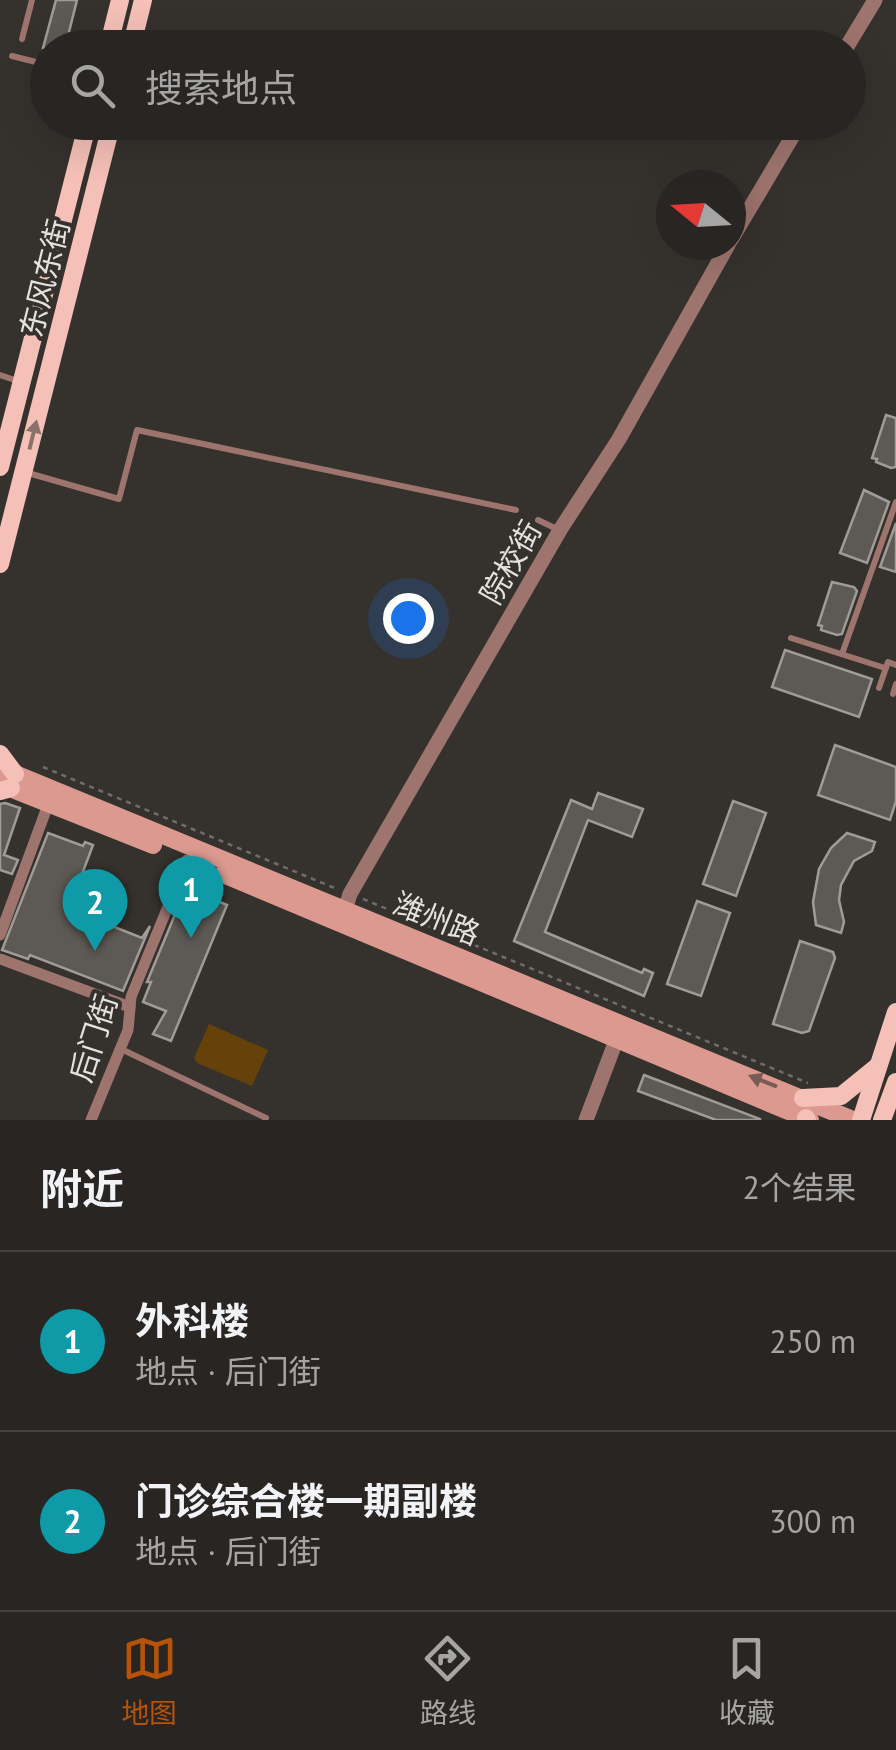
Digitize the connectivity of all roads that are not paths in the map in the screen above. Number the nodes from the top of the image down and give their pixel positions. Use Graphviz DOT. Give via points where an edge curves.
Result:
graph roads {
  1 [pos="32,0"];
  2 [pos="120,0"];
  3 [pos="143,0"];
  4 [pos="875,0"];
  5 [pos="112,30"];
  6 [pos="136,30"];
  7 [pos="857,30"];
  8 [pos="22,39"];
  9 [pos="12,56"];
  10 [pos="30,60"];
  11 [pos="83,140"];
  12 [pos="107,140"];
  13 [pos="790,140"];
  14 [pos="746,214"];
  15 [pos="719,260"];
  16 [pos="0,376"];
  17 [pos="22,382"];
  18 [pos="0,467"];
  19 [pos="24,472"];
  20 [pos="896,502"];
  21 [pos="516,510"];
  22 [pos="538,520"];
  23 [pos="560,530"];
  24 [pos="0,564"];
  25 [pos="791,638"];
  26 [pos="842,654"];
  27 [pos="896,665"];
  28 [pos="886,668"];
  29 [pos="896,684"];
  30 [pos="879,688"];
  31 [pos="893,694"];
  32 [pos="0,754"];
  33 [pos="5,781"];
  34 [pos="49,802"];
  35 [pos="187,860"];
  36 [pos="6,900"];
  37 [pos="347,902"];
  38 [pos="0,935"];
  39 [pos="0,959"];
  40 [pos="130,1007"];
  41 [pos="896,1012"];
  42 [pos="618,1038"];
  43 [pos="120,1048"];
  44 [pos="878,1066"];
  45 [pos="896,1082"];
  46 [pos="808,1092"];
  47 [pos="266,1118"];
  48 [pos="808,1119"];
  49 [pos="91,1120"];
  50 [pos="586,1120"];
  51 [pos="852,1120"];
  52 [pos="861,1120"];
  53 [pos="882,1120"];
  1 -- 8 [label="lane"];
  2 -- 5 [label="main road"];
  3 -- 6 [label="main road"];
  4 -- 7 [label="street"];
  9 -- 10 [label="lane"];
  11 -- 17 [label="main road, 东风东街"];
  19 -- 12 [label="main road, 东风东街, one-way"];
  13 -- 14 [label="street, 院校街"];
  15 -- 23 [label="street, 院校街"];
  16 -- 17 [label="lane"];
  17 -- 18 [label="main road, 东风东街"];
  19 -- 21 [label="lane" via="119,499 137,430"];
  19 -- 24 [label="main road, 东风东街"];
  20 -- 26 [label="lane"];
  22 -- 23 [label="lane"];
  23 -- 37 [label="street, 院校街"];
  25 -- 26 [label="lane"];
  26 -- 28 [label="lane"];
  27 -- 28 [label="lane" via="888,662"];
  28 -- 30 [label="lane"];
  29 -- 31 [label="lane"];
  32 -- 33 [label="main road"];
  33 -- 34 [label="main road, 潍州路"];
  33 -- 37 [label="main road, 潍州路"];
  34 -- 35 [label="main road, 潍州路"];
  34 -- 36 [label="street"];
  35 -- 40 [label="street, 后门街"];
  35 -- 42 [label="main road, 潍州路"];
  36 -- 38 [label="street"];
  46 -- 37 [label="main road, 潍州路, one-way"];
  39 -- 40 [label="street"];
  40 -- 43 [label="street, 后门街"];
  41 -- 44 [label="main road"];
  42 -- 48 [label="main road, 潍州路"];
  42 -- 50 [label="street"];
  43 -- 47 [label="lane"];
  43 -- 49 [label="street, 后门街"];
  44 -- 46 [label="main road" via="842,1096"];
  44 -- 52 [label="main road"];
  45 -- 53 [label="main road"];
  46 -- 51 [label="main road, 潍州路"];
}
